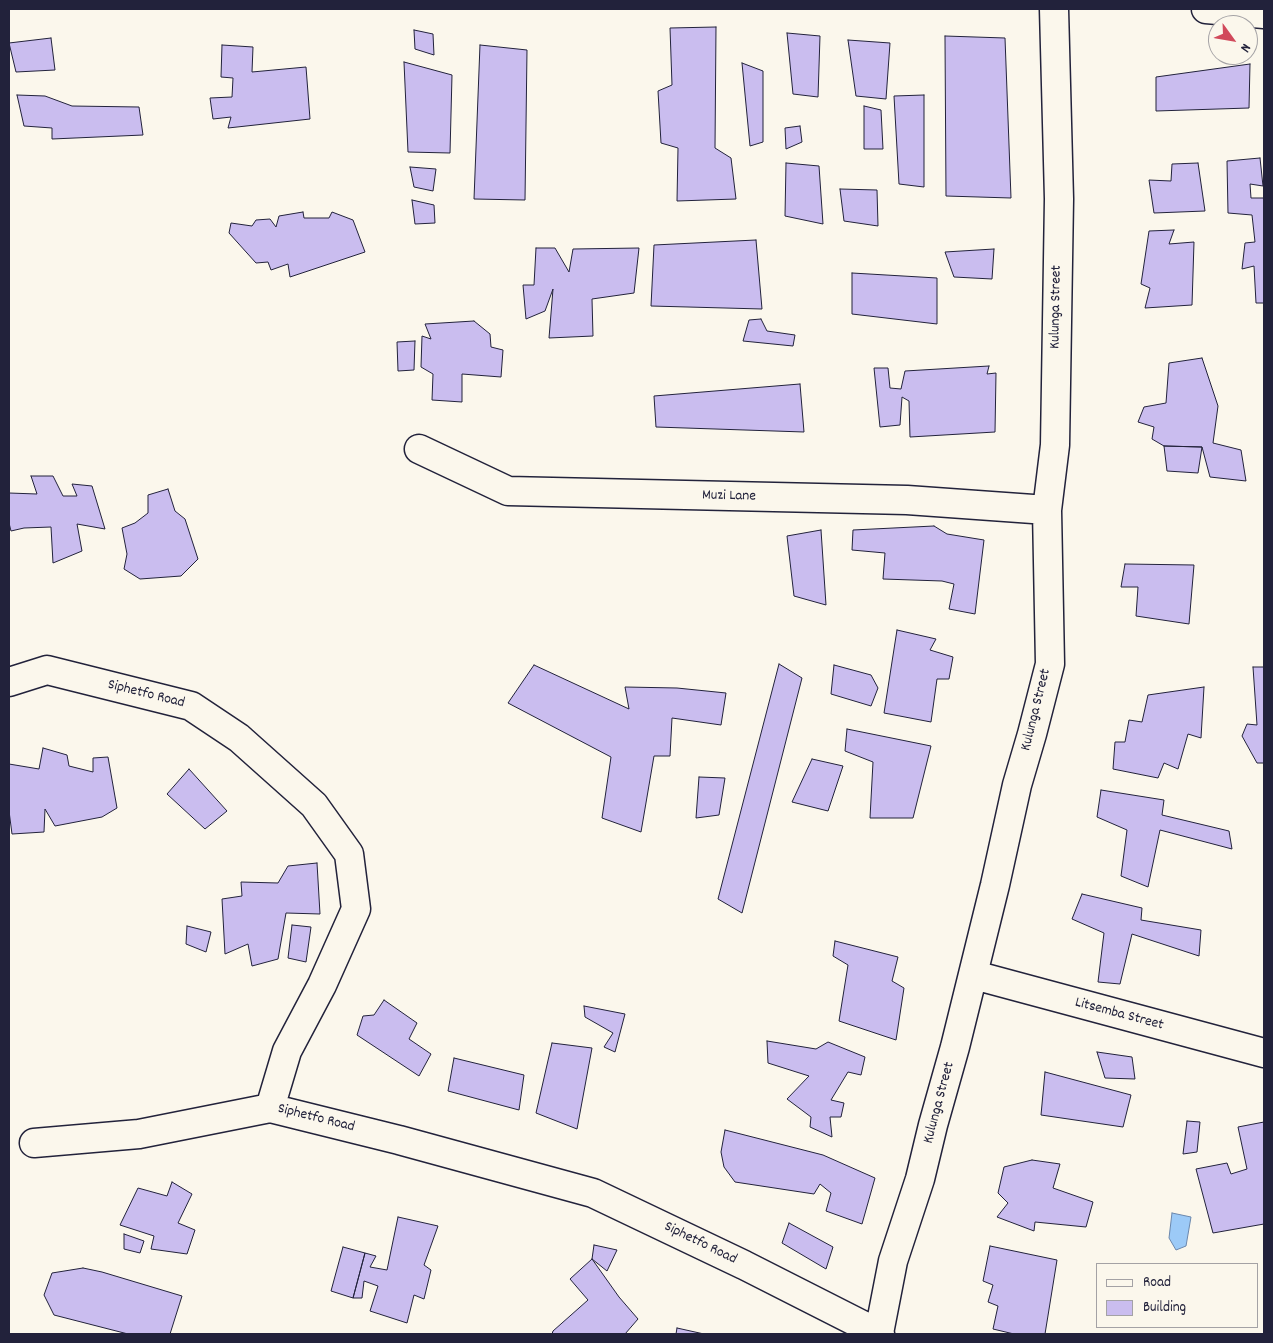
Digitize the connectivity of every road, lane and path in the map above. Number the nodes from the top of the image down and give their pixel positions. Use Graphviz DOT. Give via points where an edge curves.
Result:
graph roads {
  1 [pos="1054,9"];
  2 [pos="1206,9"];
  3 [pos="1264,14"];
  4 [pos="420,449"];
  5 [pos="1047,510"];
  6 [pos="9,682"];
  7 [pos="974,975"];
  8 [pos="1264,1053"];
  9 [pos="270,1108"];
  10 [pos="34,1143"];
  11 [pos="879,1333"];
  1 -- 5 [label="street, Kulunga Street" via="1058,227 1055,445"];
  2 -- 3 [label="street"];
  4 -- 5 [label="street, Muzi Lane" via="508,491 907,500"];
  5 -- 7 [label="street, Kulunga Street" via="1050,664 1017,785"];
  6 -- 9 [label="street, Siphetfo Road" via="47,670 191,706 239,738 314,805 349,854 356,909 322,985 287,1051"];
  7 -- 8 [label="street, Litsemba Street"];
  7 -- 11 [label="street, Kulunga Street" via="920,1179 893,1262"];
  9 -- 10 [label="street" via="139,1134"];
  9 -- 11 [label="street, Siphetfo Road" via="593,1193"];
}
